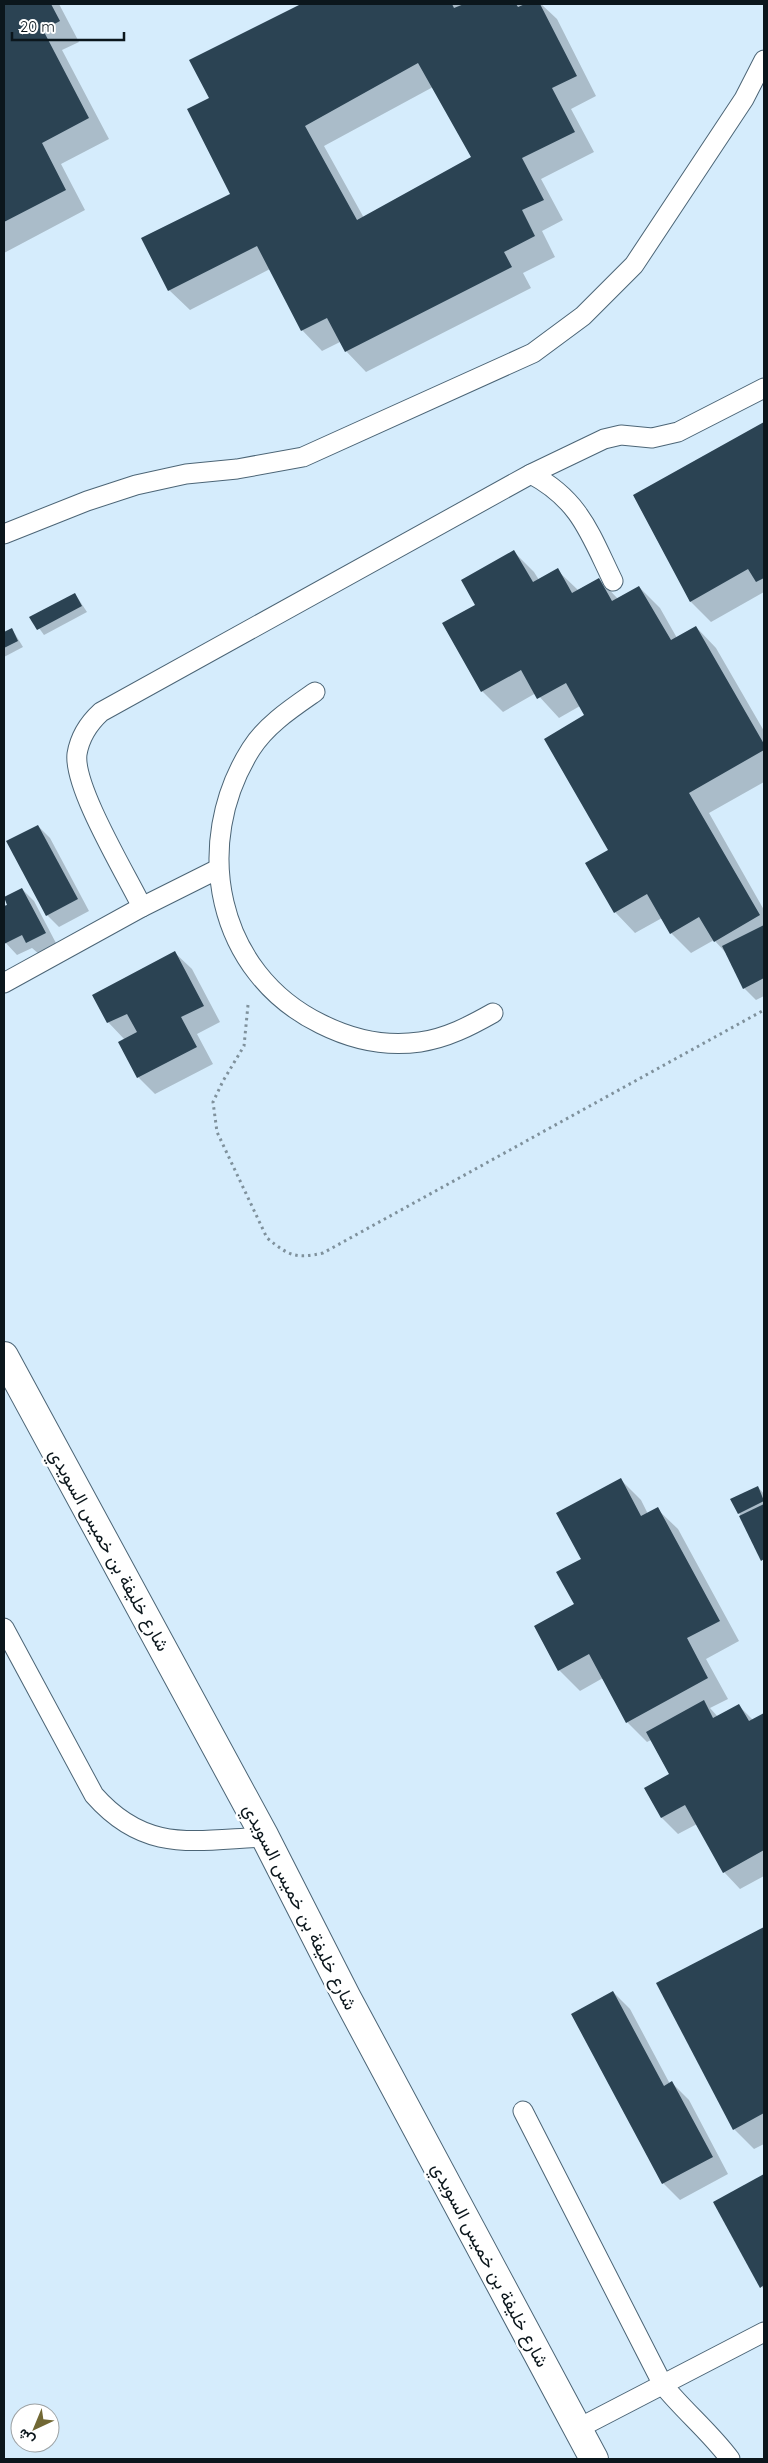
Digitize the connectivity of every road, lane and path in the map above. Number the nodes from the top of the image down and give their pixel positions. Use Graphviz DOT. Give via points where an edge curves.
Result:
graph roads {
  1 [pos="764,60"];
  2 [pos="764,388"];
  3 [pos="531,474"];
  4 [pos="4,534"];
  5 [pos="614,582"];
  6 [pos="315,692"];
  7 [pos="218,870"];
  8 [pos="142,907"];
  9 [pos="248,960"];
  10 [pos="4,983"];
  11 [pos="764,1010"];
  12 [pos="493,1013"];
  13 [pos="4,1356"];
  14 [pos="4,1628"];
  15 [pos="265,1837"];
  16 [pos="523,2111"];
  17 [pos="764,2332"];
  18 [pos="663,2385"];
  19 [pos="577,2429"];
  20 [pos="594,2459"];
  21 [pos="730,2459"];
  1 -- 4 [label="lane" via="744,99 634,265 583,316 533,352 303,457 186,474 136,485"];
  2 -- 3 [label="lane" via="678,432 652,438 621,435 604,439"];
  3 -- 5 [label="lane" via="555,488 574,506"];
  3 -- 8 [label="lane" via="112,705 92,720 77,755 79,779"];
  6 -- 7 [label="lane" via="280,717 252,748 239,770 220,826"];
  7 -- 8 [label="lane"];
  7 -- 9 [label="lane" via="230,924"];
  8 -- 10 [label="lane"];
  9 -- 11 [label="path" via="248,1022 244,1046 213,1102 216,1132 267,1238 282,1250 302,1257 323,1253"];
  9 -- 12 [label="lane" via="273,991 304,1016 340,1034 372,1040 419,1042 458,1032"];
  13 -- 15 [label="street, شارع خليفة بن خميس السويدي"];
  14 -- 15 [label="lane" via="94,1794 109,1812 126,1825 169,1840"];
  15 -- 19 [label="street, شارع خليفة بن خميس السويدي"];
  16 -- 18 [label="lane"];
  17 -- 18 [label="lane"];
  18 -- 19 [label="lane"];
  18 -- 21 [label="lane"];
  19 -- 20 [label="street, شارع خليفة بن خميس السويدي"];
}
